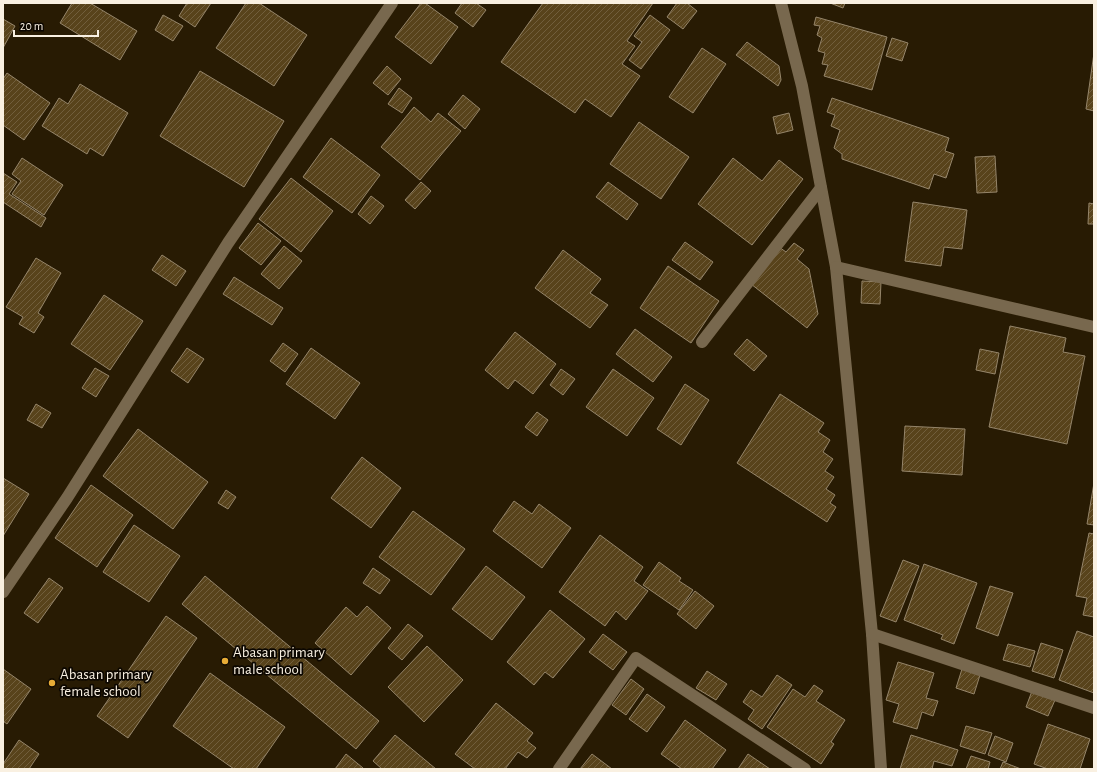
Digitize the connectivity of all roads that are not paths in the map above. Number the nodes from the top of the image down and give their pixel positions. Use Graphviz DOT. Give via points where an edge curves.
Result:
graph roads {
  1 [pos="392,3"];
  2 [pos="781,3"];
  3 [pos="821,188"];
  4 [pos="836,267"];
  5 [pos="1094,327"];
  6 [pos="702,342"];
  7 [pos="3,592"];
  8 [pos="872,634"];
  9 [pos="1094,708"];
  10 [pos="559,769"];
  11 [pos="805,769"];
  12 [pos="881,769"];
  1 -- 7 [label="street" via="228,243 67,498"];
  2 -- 3 [label="street" via="802,86"];
  3 -- 4 [label="street"];
  3 -- 6 [label="street"];
  4 -- 5 [label="street"];
  4 -- 8 [label="street"];
  8 -- 9 [label="street"];
  8 -- 12 [label="street"];
  10 -- 11 [label="street" via="636,658"];
}
